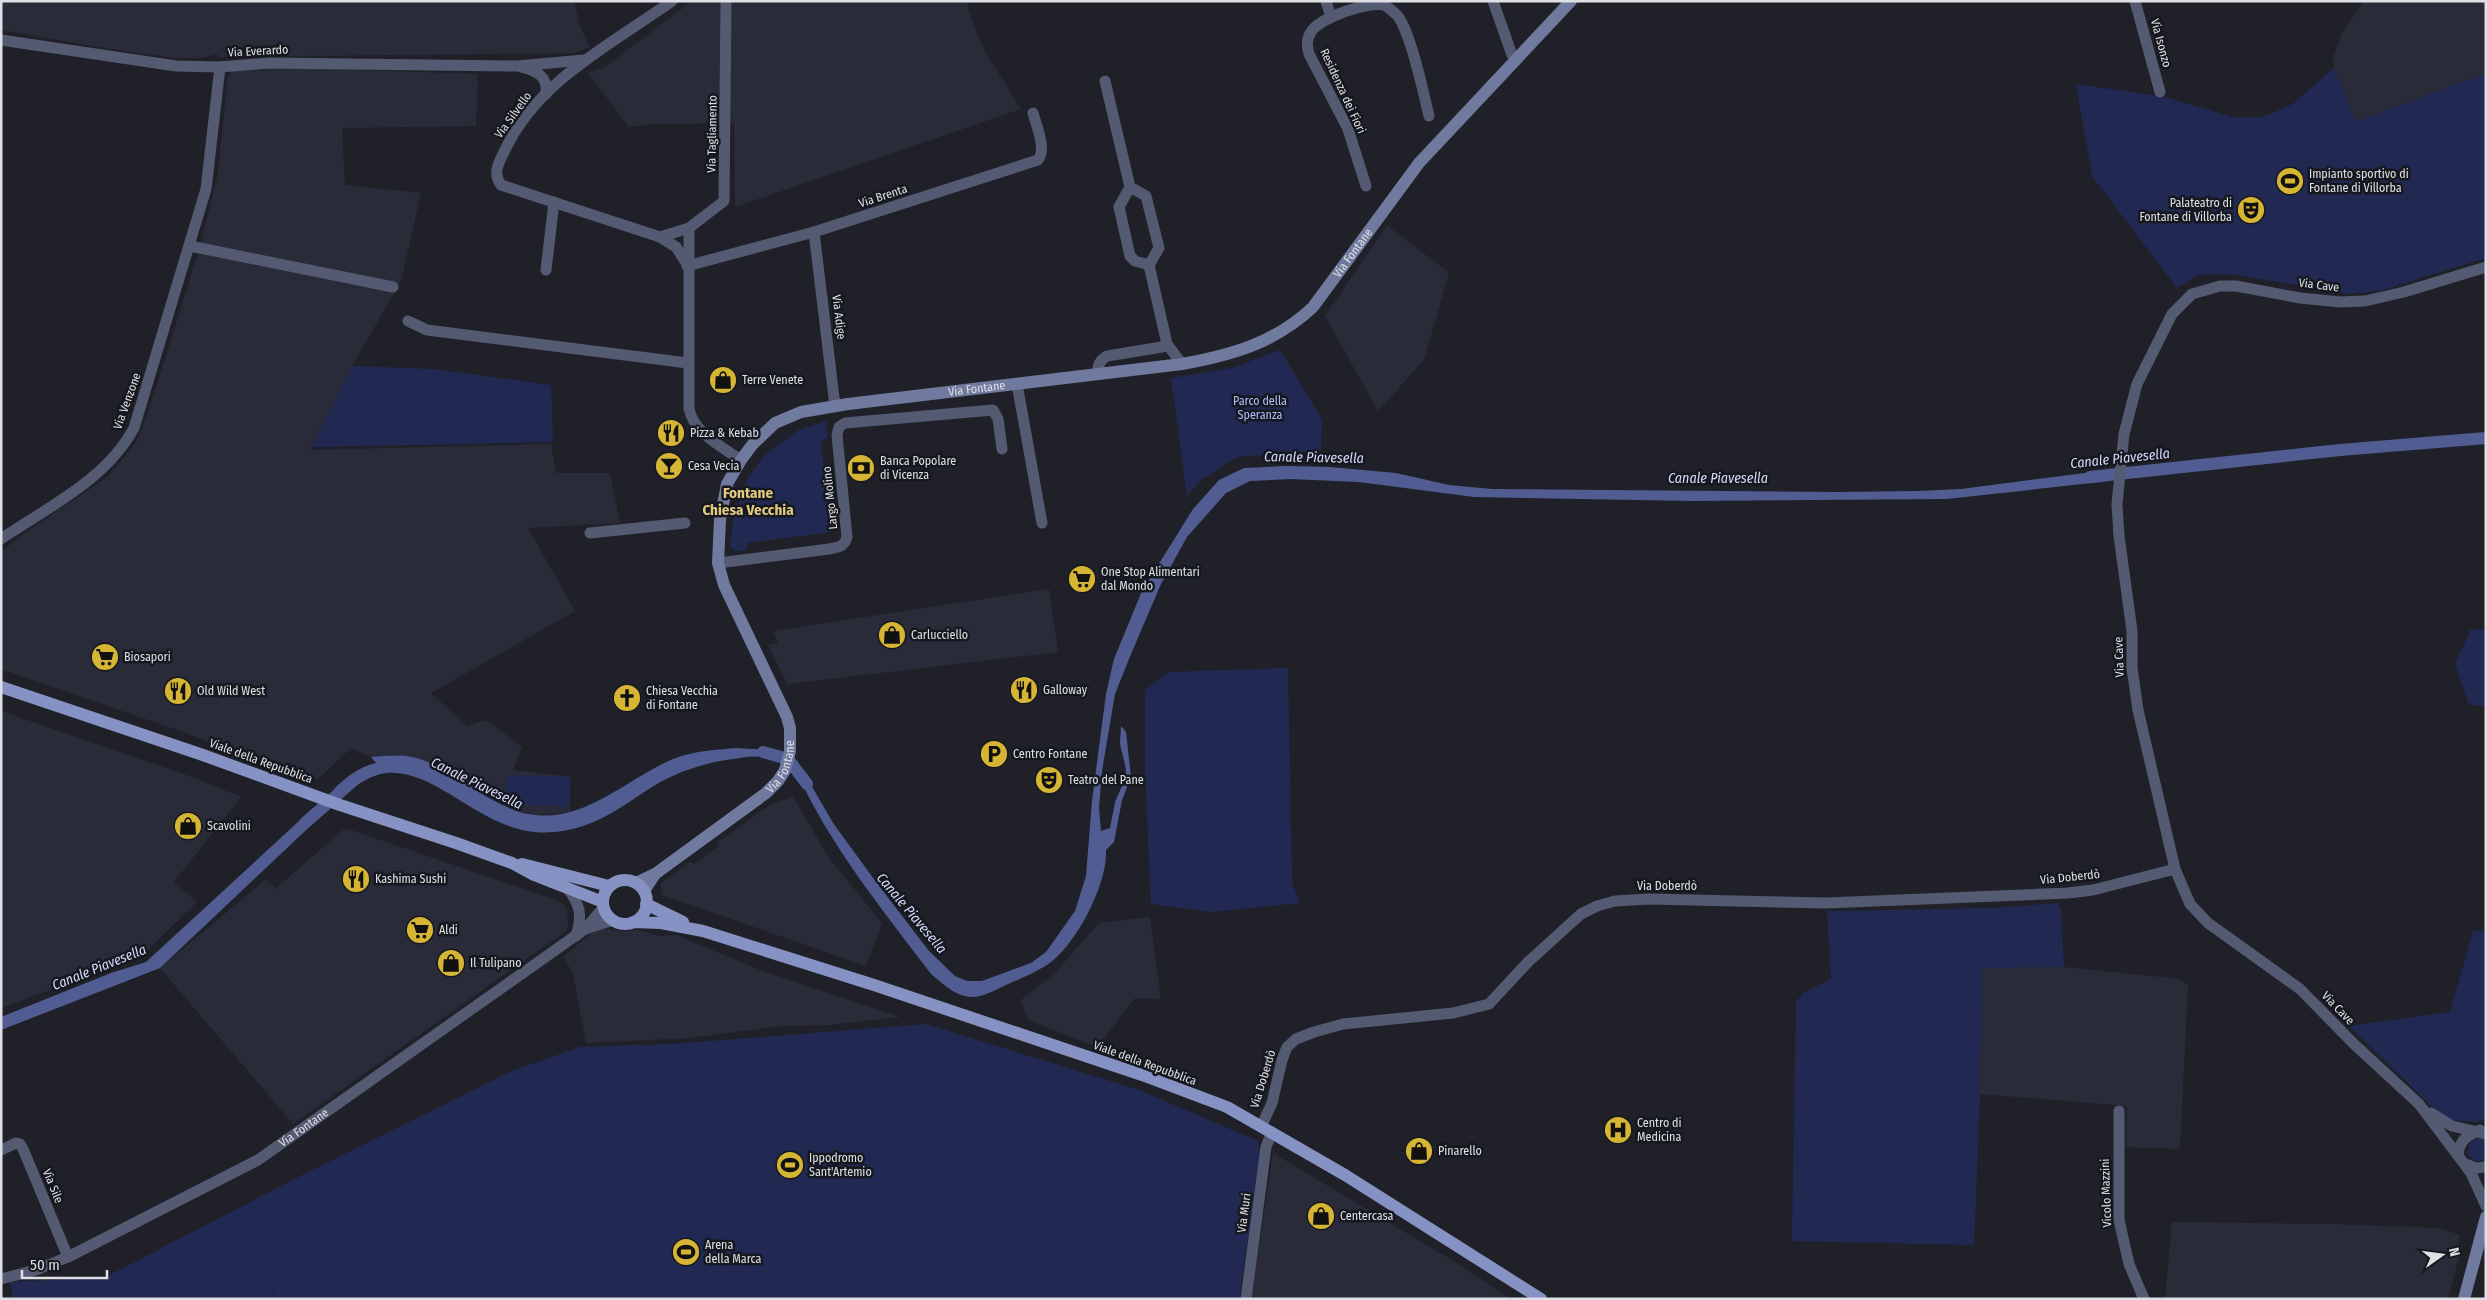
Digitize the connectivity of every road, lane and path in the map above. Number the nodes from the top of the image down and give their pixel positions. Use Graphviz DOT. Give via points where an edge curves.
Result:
graph roads {
  1 [pos="672,1"];
  2 [pos="1326,1"];
  3 [pos="1493,1"];
  4 [pos="1571,1"];
  5 [pos="2136,1"];
  6 [pos="726,4"];
  7 [pos="1331,17"];
  8 [pos="1,40"];
  9 [pos="1517,59"];
  10 [pos="584,60"];
  11 [pos="517,66"];
  12 [pos="220,67"];
  13 [pos="1105,81"];
  14 [pos="2160,92"];
  15 [pos="546,94"];
  16 [pos="1033,113"];
  17 [pos="1429,116"];
  18 [pos="1366,186"];
  19 [pos="1130,187"];
  20 [pos="554,202"];
  21 [pos="689,228"];
  22 [pos="814,232"];
  23 [pos="660,237"];
  24 [pos="190,246"];
  25 [pos="1149,265"];
  26 [pos="687,266"];
  27 [pos="2486,267"];
  28 [pos="546,270"];
  29 [pos="394,287"];
  30 [pos="408,321"];
  31 [pos="1168,344"];
  32 [pos="688,363"];
  33 [pos="1182,364"];
  34 [pos="1098,374"];
  35 [pos="1016,384"];
  36 [pos="884,399"];
  37 [pos="835,406"];
  38 [pos="886,420"];
  39 [pos="1002,449"];
  40 [pos="741,460"];
  41 [pos="685,523"];
  42 [pos="1042,523"];
  43 [pos="590,533"];
  44 [pos="1,539"];
  45 [pos="718,562"];
  46 [pos="1,687"];
  47 [pos="512,863"];
  48 [pos="2175,869"];
  49 [pos="609,886"];
  50 [pos="567,887"];
  51 [pos="640,887"];
  52 [pos="646,904"];
  53 [pos="603,905"];
  54 [pos="613,920"];
  55 [pos="633,922"];
  56 [pos="703,931"];
  57 [pos="581,932"];
  58 [pos="2419,1104"];
  59 [pos="2119,1111"];
  60 [pos="1266,1130"];
  61 [pos="2483,1131"];
  62 [pos="1,1150"];
  63 [pos="2458,1154"];
  64 [pos="2466,1164"];
  65 [pos="2486,1167"];
  66 [pos="2486,1206"];
  67 [pos="2486,1217"];
  68 [pos="68,1257"];
  69 [pos="1,1278"];
  70 [pos="1246,1299"];
  71 [pos="1541,1299"];
  72 [pos="2144,1299"];
  73 [pos="2464,1299"];
  1 -- 10 [label="street, Via Silvello"];
  2 -- 7 [label="street"];
  3 -- 9 [label="street" via="1512,54"];
  4 -- 9 [label="street, Via Fontane"];
  5 -- 14 [label="street, Via Isonzo"];
  6 -- 21 [label="street, Via Tagliamento" via="724,201"];
  7 -- 17 [label="street, Residenza dei Fiori" via="1366,6 1384,5 1397,16 1406,33"];
  7 -- 18 [label="street, Residenza dei Fiori" via="1319,22 1311,31 1307,43 1309,54 1348,130"];
  8 -- 12 [label="street, Via Everardo" via="134,62"];
  9 -- 33 [label="street, Via Fontane" via="1419,163 1324,294 1300,320 1247,349"];
  10 -- 11 [label="street, Via Everardo"];
  10 -- 15 [label="street, Via Silvello"];
  11 -- 12 [label="street, Via Everardo" via="270,63"];
  11 -- 15 [label="street, Via Everardo" via="542,76 546,80"];
  12 -- 24 [label="street, Via Venzone" via="206,189"];
  13 -- 19 [label="street"];
  15 -- 20 [label="street, Via Silvello" via="534,104 510,138 496,174 501,185"];
  16 -- 22 [label="street, Via Brenta" via="1042,148 1038,160"];
  19 -- 25 [label="street" via="1141,191 1148,201 1159,248"];
  19 -- 25 [label="street" via="1119,207 1130,256"];
  20 -- 23 [label="street, Via Silvello"];
  20 -- 28 [label="street"];
  21 -- 23 [label="street, Via Tagliamento"];
  21 -- 26 [label="street"];
  22 -- 26 [label="street, Via Brenta"];
  22 -- 37 [label="street, Via Adige"];
  23 -- 26 [label="street" via="681,253"];
  24 -- 29 [label="street"];
  24 -- 44 [label="street, Via Venzone" via="143,402 126,441 96,475"];
  25 -- 31 [label="street"];
  26 -- 32 [label="street"];
  27 -- 48 [label="street, Via Cave" via="2364,301 2300,298 2220,286 2192,294 2172,314 2137,384 2124,434 2117,504 2138,710"];
  30 -- 32 [label="street" via="427,330"];
  31 -- 33 [label="street"];
  31 -- 34 [label="street" via="1107,356 1102,359"];
  32 -- 40 [label="street" via="691,418 700,430"];
  33 -- 34 [label="street, Via Fontane"];
  34 -- 35 [label="street, Via Fontane"];
  35 -- 36 [label="street, Via Fontane"];
  35 -- 42 [label="street"];
  36 -- 37 [label="street, Via Fontane"];
  36 -- 38 [label="street"];
  37 -- 40 [label="street, Via Fontane" via="800,412 775,423"];
  38 -- 39 [label="street, Largo Molino" via="993,410 998,419"];
  38 -- 45 [label="street, Largo Molino" via="845,423 839,428 848,536 842,547"];
  40 -- 45 [label="street, Via Fontane" via="727,484 720,520"];
  41 -- 43 [label="street"];
  45 -- 51 [label="street, Via Fontane" via="724,585 787,717 790,751 785,770 766,793"];
  46 -- 47 [label="main road, Viale della Repubblica"];
  47 -- 49 [label="main road, Viale della Repubblica"];
  47 -- 50 [label="main road, Viale della Repubblica"];
  48 -- 58 [label="street, Via Cave" via="2185,894 2200,917 2300,989"];
  48 -- 60 [label="street, Via Doberdò" via="2093,890 2068,893 1826,903 1649,899 1615,901 1597,906 1581,914 1516,973 1489,1004 1453,1013 1343,1024 1296,1039 1287,1047 1282,1060"];
  49 -- 51 [label="main road, Viale della Repubblica" via="621,880"];
  49 -- 53 [label="main road"];
  50 -- 53 [label="main road, Viale della Repubblica"];
  50 -- 57 [label="street" via="579,908"];
  51 -- 52 [label="main road"];
  52 -- 55 [label="main road" via="642,915"];
  52 -- 56 [label="main road, Viale della Repubblica"];
  53 -- 54 [label="main road"];
  53 -- 57 [label="street"];
  54 -- 55 [label="main road, Viale della Repubblica"];
  54 -- 57 [label="street"];
  55 -- 56 [label="main road, Viale della Repubblica" via="661,923"];
  56 -- 60 [label="main road, Viale della Repubblica" via="1142,1075 1227,1107"];
  57 -- 68 [label="street, Via Fontane" via="258,1160"];
  58 -- 61 [label="street" via="2452,1126"];
  58 -- 63 [label="street, Via Cave"];
  59 -- 72 [label="street, Vicolo Mazzini" via="2119,1220 2129,1264"];
  60 -- 70 [label="street, Via Muri"];
  60 -- 71 [label="main road, Viale della Repubblica"];
  61 -- 63 [label="street" via="2463,1141"];
  62 -- 68 [label="street, Via Sile" via="20,1144"];
  63 -- 64 [label="street, Via Cave"];
  64 -- 65 [label="street"];
  64 -- 66 [label="street, Via Cave"];
  67 -- 73 [label="street"];
  68 -- 69 [label="street, Via Fontane" via="36,1270"];
}
